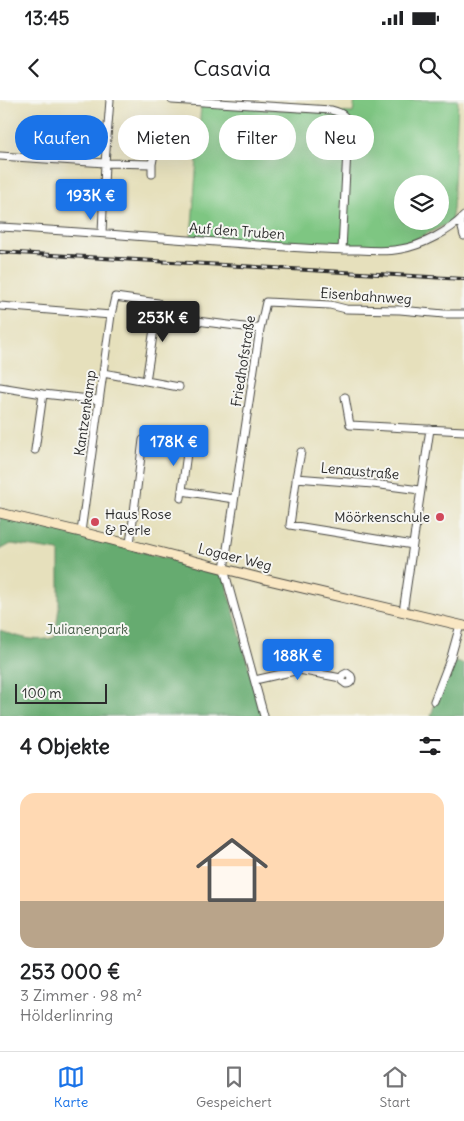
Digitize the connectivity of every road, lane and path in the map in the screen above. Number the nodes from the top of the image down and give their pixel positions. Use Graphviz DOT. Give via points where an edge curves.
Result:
graph roads {
  1 [pos="110,100"];
  2 [pos="172,100"];
  3 [pos="0,156"];
  4 [pos="153,160"];
  5 [pos="105,163"];
  6 [pos="152,164"];
  7 [pos="152,174"];
  8 [pos="462,218"];
  9 [pos="0,227"];
  10 [pos="102,233"];
  11 [pos="464,236"];
  12 [pos="342,250"];
  13 [pos="266,302"];
  14 [pos="0,306"];
  15 [pos="111,314"];
  16 [pos="464,314"];
  17 [pos="197,321"];
  18 [pos="260,329"];
  19 [pos="103,373"];
  20 [pos="146,381"];
  21 [pos="0,387"];
  22 [pos="179,387"];
  23 [pos="43,394"];
  24 [pos="345,397"];
  25 [pos="99,400"];
  26 [pos="430,429"];
  27 [pos="464,431"];
  28 [pos="189,438"];
  29 [pos="143,440"];
  30 [pos="35,450"];
  31 [pos="301,452"];
  32 [pos="296,478"];
  33 [pos="420,490"];
  34 [pos="234,499"];
  35 [pos="0,513"];
  36 [pos="81,532"];
  37 [pos="130,544"];
  38 [pos="413,545"];
  39 [pos="224,568"];
  40 [pos="403,612"];
  41 [pos="462,625"];
  42 [pos="341,678"];
  43 [pos="255,680"];
  44 [pos="434,701"];
  45 [pos="264,716"];
  1 -- 5 [label="street"];
  2 -- 12 [label="street" via="331,110 345,117 348,130"];
  3 -- 5 [label="street"];
  4 -- 6 [label="street"];
  5 -- 6 [label="street"];
  5 -- 10 [label="street"];
  6 -- 7 [label="street"];
  8 -- 11 [label="street"];
  8 -- 12 [label="street, Auf den Truben" via="434,237 409,248"];
  9 -- 10 [label="street, Auf den Truben"];
  10 -- 12 [label="street, Auf den Truben"];
  13 -- 16 [label="street, Eisenbahnweg" via="346,310"];
  13 -- 18 [label="street, Friedhofstraße"];
  14 -- 15 [label="street"];
  15 -- 19 [label="street, Kantzenkamp"];
  15 -- 20 [label="street, Kantzenkamp" via="115,297 158,303"];
  17 -- 18 [label="street"];
  18 -- 34 [label="street, Friedhofstraße"];
  19 -- 20 [label="street"];
  19 -- 25 [label="street, Kantzenkamp"];
  20 -- 22 [label="street"];
  21 -- 23 [label="street"];
  23 -- 25 [label="street"];
  23 -- 30 [label="street"];
  24 -- 26 [label="street" via="350,425"];
  25 -- 36 [label="street, Kantzenkamp"];
  26 -- 27 [label="street"];
  26 -- 33 [label="street"];
  28 -- 34 [label="street" via="182,495"];
  29 -- 37 [label="street"];
  31 -- 32 [label="street"];
  32 -- 33 [label="street, Lenaustraße"];
  32 -- 38 [label="street" via="290,525"];
  33 -- 38 [label="street"];
  34 -- 39 [label="street, Friedhofstraße"];
  35 -- 36 [label="street, Logaer Weg"];
  36 -- 37 [label="street, Logaer Weg"];
  37 -- 39 [label="street, Logaer Weg"];
  38 -- 40 [label="street"];
  39 -- 40 [label="street, Logaer Weg"];
  39 -- 43 [label="street, Friedhofstraße"];
  40 -- 41 [label="street, Logaer Weg"];
  41 -- 44 [label="street"];
  42 -- 43 [label="street" via="299,670"];
  43 -- 45 [label="street, Friedhofstraße"];
}
